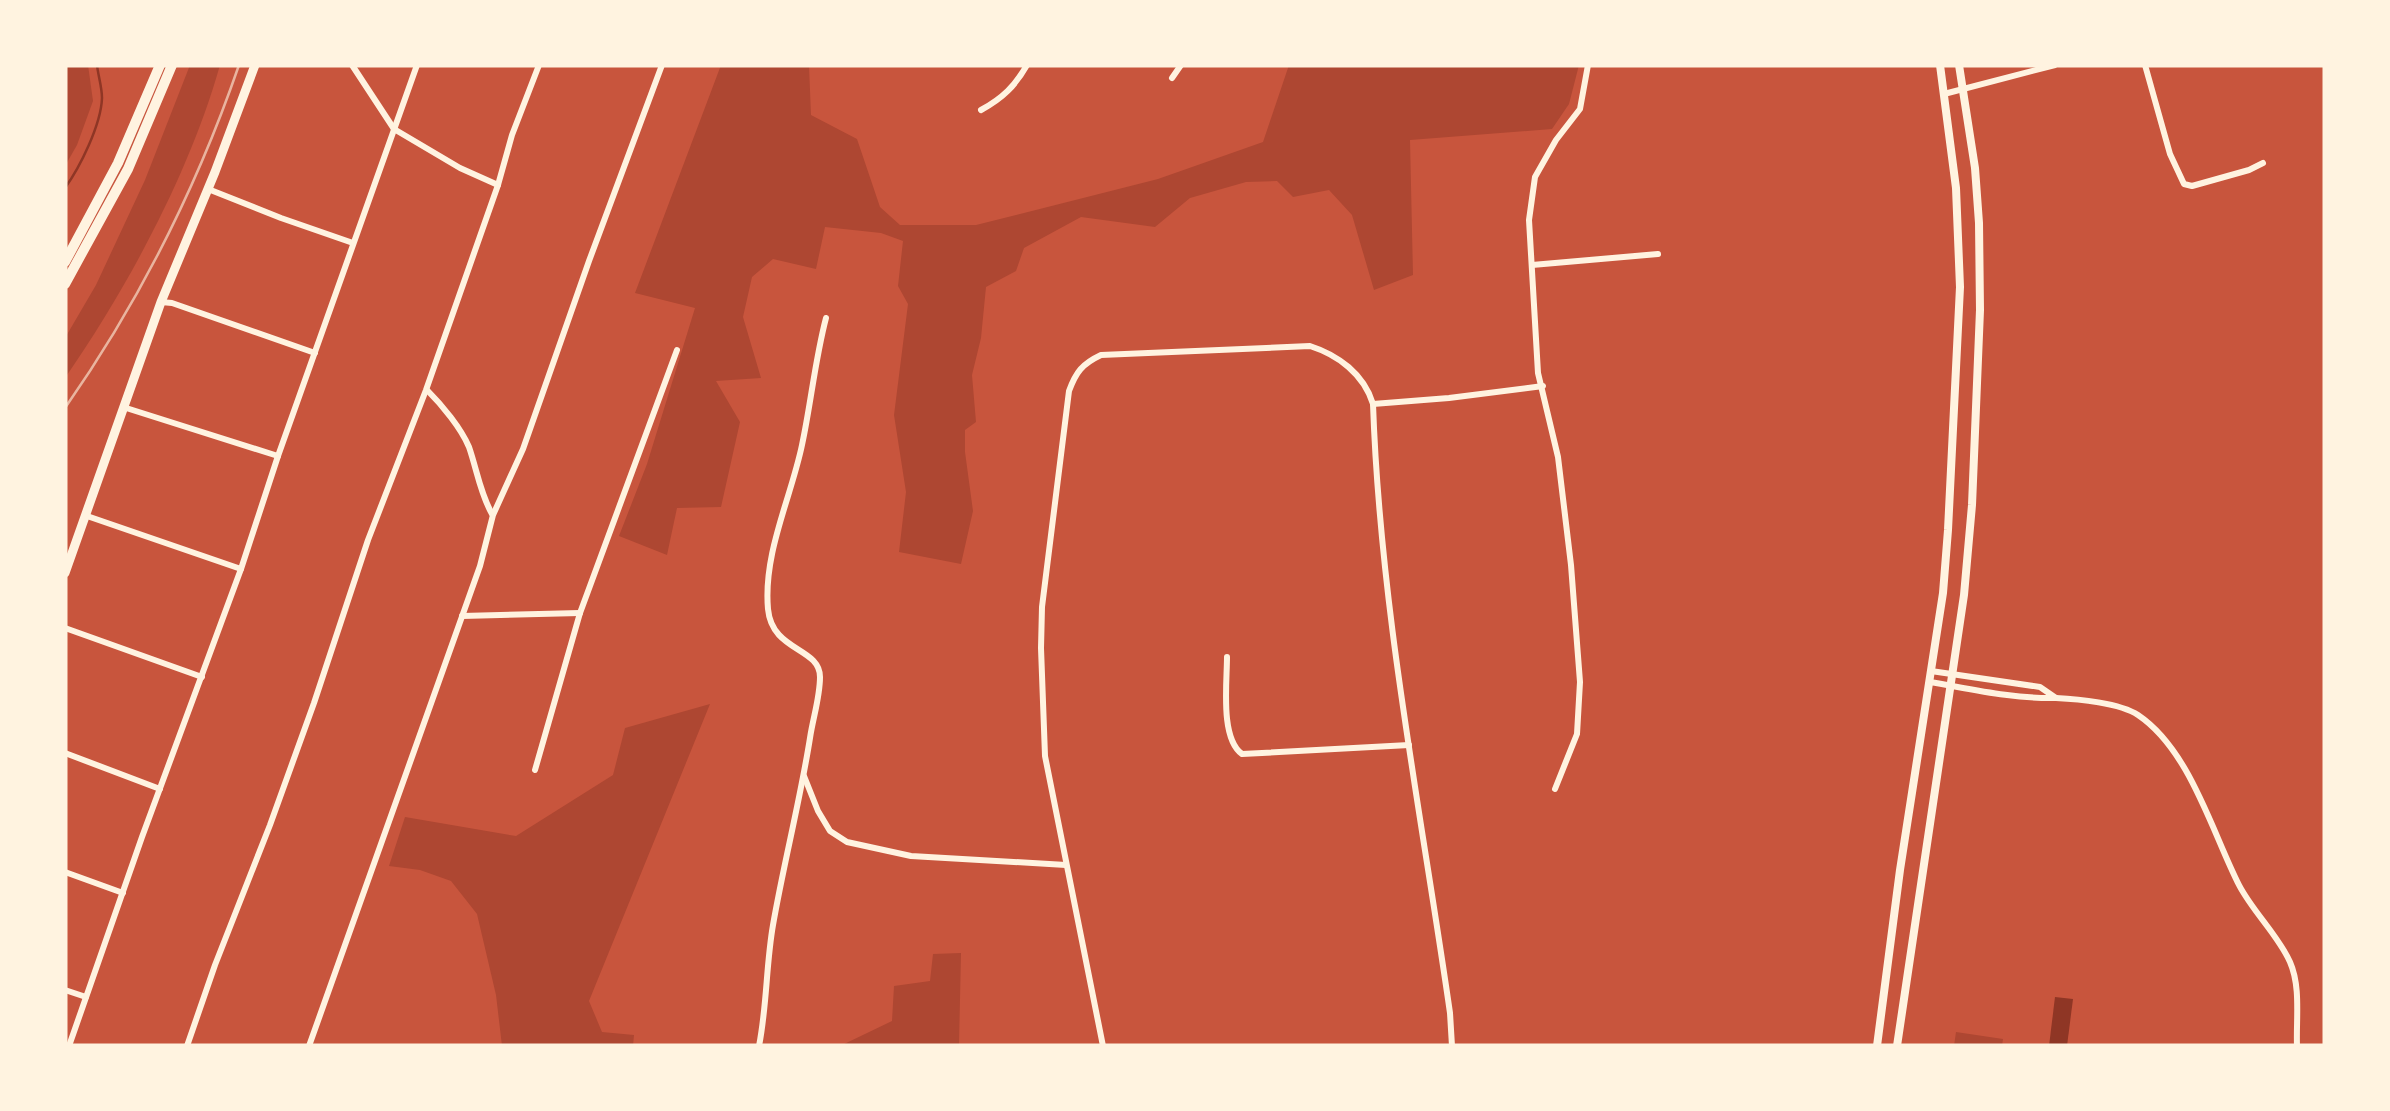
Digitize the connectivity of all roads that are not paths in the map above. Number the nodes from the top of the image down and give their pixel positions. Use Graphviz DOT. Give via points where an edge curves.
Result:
graph roads {
  1 [pos="160,65"];
  2 [pos="172,65"];
  3 [pos="255,65"];
  4 [pos="352,65"];
  5 [pos="417,65"];
  6 [pos="539,65"];
  7 [pos="662,65"];
  8 [pos="1027,65"];
  9 [pos="1181,65"];
  10 [pos="1588,65"];
  11 [pos="1940,65"];
  12 [pos="1959,65"];
  13 [pos="2055,65"];
  14 [pos="2145,65"];
  15 [pos="1172,78"];
  16 [pos="1963,90"];
  17 [pos="1944,94"];
  18 [pos="982,110"];
  19 [pos="394,129"];
  20 [pos="2263,163"];
  21 [pos="498,186"];
  22 [pos="208,188"];
  23 [pos="353,243"];
  24 [pos="1658,254"];
  25 [pos="65,262"];
  26 [pos="1532,265"];
  27 [pos="65,284"];
  28 [pos="161,302"];
  29 [pos="826,318"];
  30 [pos="677,350"];
  31 [pos="315,353"];
  32 [pos="1542,386"];
  33 [pos="426,390"];
  34 [pos="1373,404"];
  35 [pos="124,408"];
  36 [pos="278,456"];
  37 [pos="493,515"];
  38 [pos="87,516"];
  39 [pos="241,569"];
  40 [pos="65,574"];
  41 [pos="580,613"];
  42 [pos="462,616"];
  43 [pos="65,628"];
  44 [pos="1227,657"];
  45 [pos="1932,670"];
  46 [pos="1952,674"];
  47 [pos="202,677"];
  48 [pos="1930,682"];
  49 [pos="1951,686"];
  50 [pos="2056,698"];
  51 [pos="1409,745"];
  52 [pos="65,753"];
  53 [pos="535,770"];
  54 [pos="804,775"];
  55 [pos="160,788"];
  56 [pos="1555,789"];
  57 [pos="1066,864"];
  58 [pos="65,872"];
  59 [pos="123,893"];
  60 [pos="65,990"];
  61 [pos="86,997"];
  62 [pos="69,1046"];
  63 [pos="187,1046"];
  64 [pos="309,1046"];
  65 [pos="759,1046"];
  66 [pos="1104,1046"];
  67 [pos="1452,1046"];
  68 [pos="1878,1046"];
  69 [pos="1897,1046"];
  70 [pos="2297,1046"];
  1 -- 25 [label="highway"];
  2 -- 27 [label="highway" via="128,169"];
  3 -- 22 [label="main road"];
  4 -- 19 [label="street"];
  5 -- 19 [label="street"];
  6 -- 21 [label="street"];
  7 -- 37 [label="street" via="524,449"];
  8 -- 18 [label="street" via="1015,85"];
  9 -- 15 [label="street"];
  10 -- 26 [label="street" via="1580,109 1534,177"];
  11 -- 17 [label="street"];
  12 -- 16 [label="street"];
  13 -- 16 [label="street"];
  14 -- 20 [label="street" via="2184,184"];
  16 -- 17 [label="street"];
  16 -- 46 [label="street" via="1977,185 1980,310 1972,505"];
  17 -- 45 [label="street" via="1960,287 1948,530"];
  19 -- 21 [label="street"];
  19 -- 23 [label="street"];
  21 -- 33 [label="street"];
  22 -- 23 [label="street"];
  22 -- 28 [label="main road"];
  23 -- 31 [label="street"];
  24 -- 26 [label="street"];
  26 -- 32 [label="street"];
  28 -- 31 [label="street"];
  28 -- 35 [label="main road"];
  29 -- 54 [label="street" via="767,583 775,632 819,671"];
  30 -- 41 [label="street"];
  31 -- 36 [label="street"];
  32 -- 34 [label="street"];
  32 -- 56 [label="street" via="1558,457 1580,682 1577,734"];
  33 -- 37 [label="street" via="467,442"];
  33 -- 63 [label="street"];
  34 -- 51 [label="street" via="1380,526"];
  34 -- 57 [label="street" via="1343,362 1310,346 1101,355 1075,373 1054,496 1040,648 1045,756"];
  35 -- 36 [label="street"];
  35 -- 38 [label="main road"];
  36 -- 39 [label="street"];
  37 -- 42 [label="street"];
  38 -- 39 [label="street"];
  38 -- 40 [label="main road"];
  39 -- 47 [label="street"];
  41 -- 42 [label="street"];
  41 -- 53 [label="street"];
  42 -- 64 [label="street"];
  43 -- 47 [label="street"];
  44 -- 51 [label="street" via="1228,728 1242,754"];
  45 -- 46 [label="street"];
  45 -- 48 [label="street"];
  46 -- 49 [label="street"];
  46 -- 50 [label="street" via="2040,687"];
  47 -- 55 [label="street"];
  48 -- 49 [label="street"];
  48 -- 68 [label="street"];
  49 -- 50 [label="street"];
  49 -- 69 [label="street"];
  50 -- 70 [label="street" via="2139,716 2192,779 2241,889 2290,961"];
  51 -- 67 [label="street"];
  52 -- 55 [label="street"];
  54 -- 57 [label="street" via="830,831 846,842 911,856"];
  54 -- 65 [label="street" via="768,957"];
  55 -- 59 [label="street"];
  57 -- 66 [label="street"];
  58 -- 59 [label="street"];
  59 -- 61 [label="street"];
  60 -- 61 [label="street"];
  61 -- 62 [label="street"];
}
